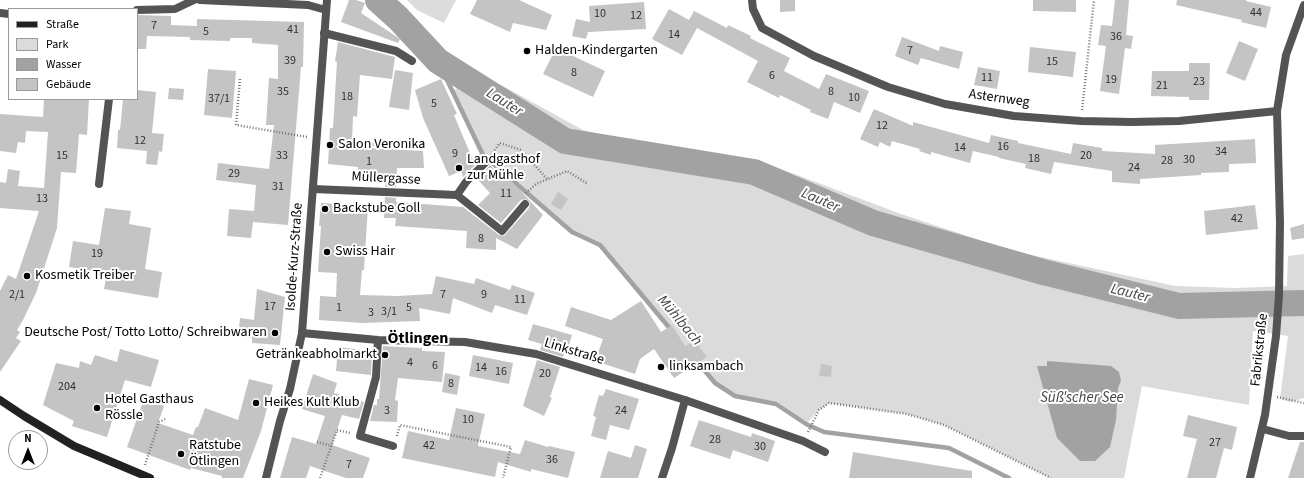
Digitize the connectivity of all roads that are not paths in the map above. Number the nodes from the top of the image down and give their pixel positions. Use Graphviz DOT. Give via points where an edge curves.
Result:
graph roads {
  1 [pos="194,0"];
  2 [pos="200,0"];
  3 [pos="327,0"];
  4 [pos="752,0"];
  5 [pos="1304,5"];
  6 [pos="138,10"];
  7 [pos="326,10"];
  8 [pos="324,33"];
  9 [pos="412,61"];
  10 [pos="109,100"];
  11 [pos="1277,111"];
  12 [pos="487,160"];
  13 [pos="99,184"];
  14 [pos="313,189"];
  15 [pos="457,195"];
  16 [pos="525,204"];
  17 [pos="302,334"];
  18 [pos="378,340"];
  19 [pos="0,400"];
  20 [pos="685,400"];
  21 [pos="1263,429"];
  22 [pos="1304,436"];
  23 [pos="393,446"];
  24 [pos="825,452"];
  25 [pos="150,478"];
  26 [pos="266,478"];
  27 [pos="662,478"];
  28 [pos="1250,478"];
  1 -- 6 [label="street" via="176,9"];
  2 -- 7 [label="street" via="308,5"];
  3 -- 7 [label="street, Isolde-Kurz-Straße"];
  4 -- 11 [label="street, Asternweg" via="753,10 762,28 814,56 888,86 945,104 1014,116 1081,121 1179,121"];
  5 -- 11 [label="street" via="1286,55"];
  7 -- 8 [label="street, Isolde-Kurz-Straße"];
  8 -- 9 [label="street" via="396,51"];
  8 -- 14 [label="street, Isolde-Kurz-Straße"];
  10 -- 13 [label="street"];
  11 -- 21 [label="street, Fabrikstraße" via="1279,273 1276,336"];
  12 -- 15 [label="street"];
  14 -- 15 [label="street, Müllergasse"];
  14 -- 17 [label="street, Isolde-Kurz-Straße"];
  15 -- 16 [label="street" via="502,231"];
  17 -- 18 [label="street, Linkstraße"];
  17 -- 26 [label="street, Isolde-Kurz-Straße"];
  18 -- 20 [label="street, Linkstraße" via="466,342 536,354"];
  18 -- 23 [label="street" via="376,377 360,436"];
  19 -- 25 [label="main road" via="74,446"];
  20 -- 24 [label="street, Linkstraße" via="803,441"];
  20 -- 27 [label="street"];
  21 -- 22 [label="street" via="1289,436"];
  21 -- 28 [label="street, Fabrikstraße"];
}
